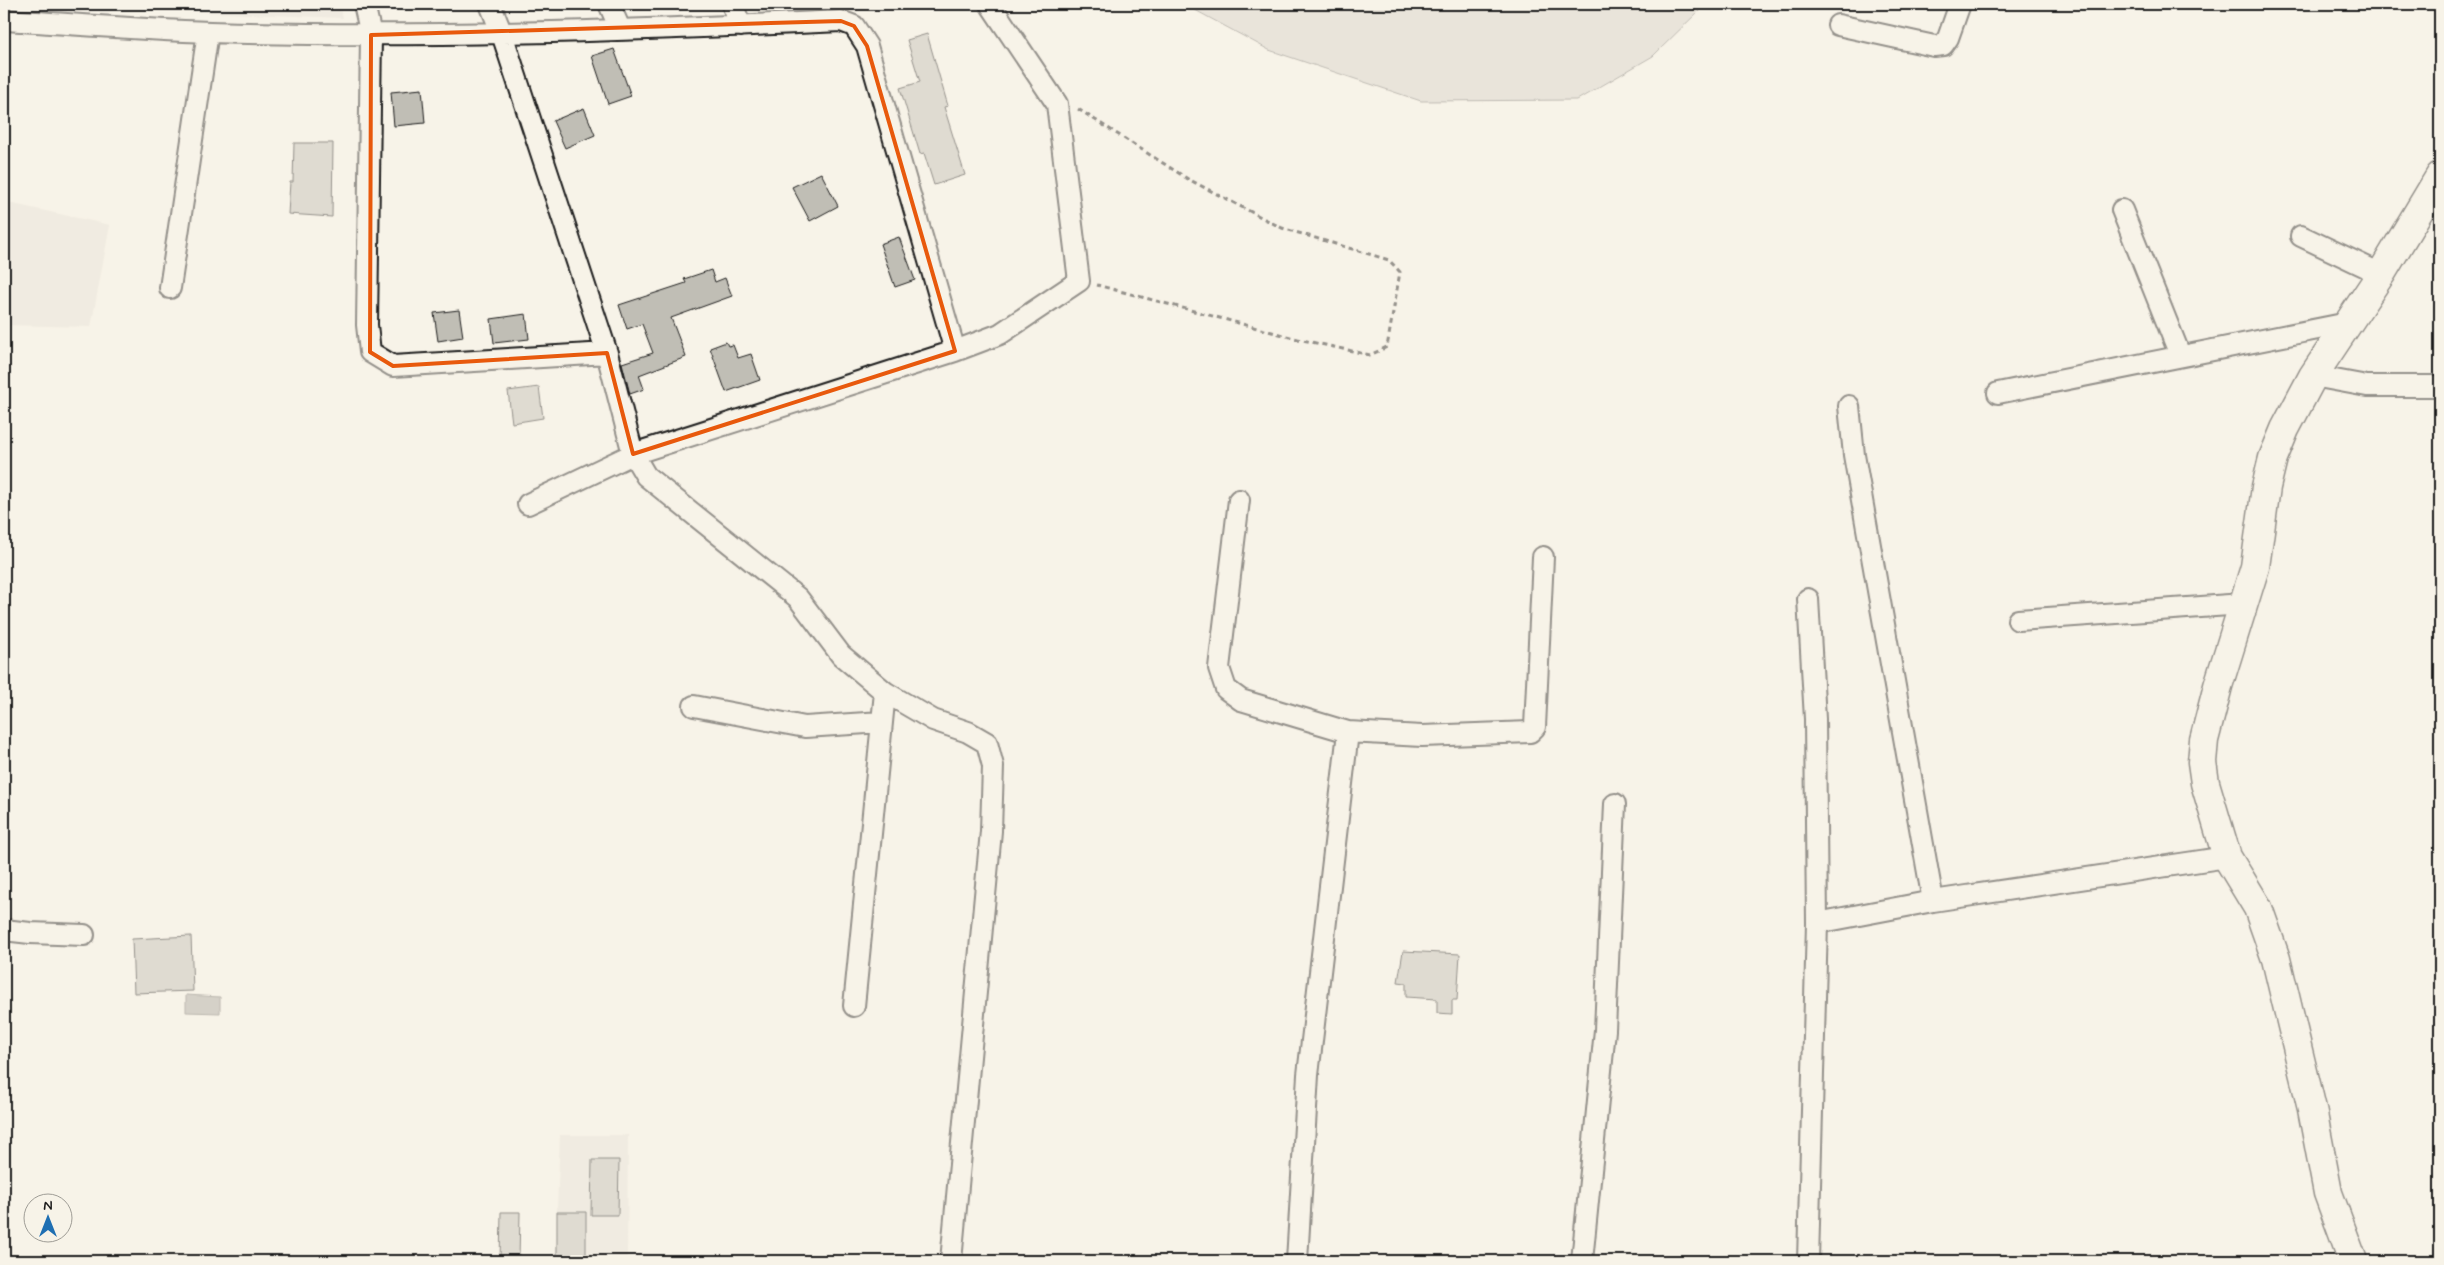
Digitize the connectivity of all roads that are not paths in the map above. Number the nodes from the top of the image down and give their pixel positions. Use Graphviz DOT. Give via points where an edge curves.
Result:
graph roads {
  1 [pos="364,4"];
  2 [pos="490,4"];
  3 [pos="609,4"];
  4 [pos="732,4"];
  5 [pos="993,4"];
  6 [pos="1960,4"];
  7 [pos="836,12"];
  8 [pos="4,20"];
  9 [pos="1838,24"];
  10 [pos="741,26"];
  11 [pos="620,29"];
  12 [pos="208,32"];
  13 [pos="371,34"];
  14 [pos="502,34"];
  15 [pos="2440,176"];
  16 [pos="2122,210"];
  17 [pos="2301,236"];
  18 [pos="2381,274"];
  19 [pos="170,288"];
  20 [pos="2348,323"];
  21 [pos="956,351"];
  22 [pos="607,353"];
  23 [pos="2180,355"];
  24 [pos="2313,376"];
  25 [pos="2440,386"];
  26 [pos="1998,392"];
  27 [pos="1849,406"];
  28 [pos="634,454"];
  29 [pos="1239,500"];
  30 [pos="528,504"];
  31 [pos="1543,557"];
  32 [pos="1808,599"];
  33 [pos="2243,604"];
  34 [pos="2018,620"];
  35 [pos="885,692"];
  36 [pos="694,706"];
  37 [pos="882,722"];
  38 [pos="1348,732"];
  39 [pos="1615,804"];
  40 [pos="2227,857"];
  41 [pos="1934,901"];
  42 [pos="1817,922"];
  43 [pos="4,930"];
  44 [pos="84,935"];
  45 [pos="854,1006"];
  46 [pos="951,1261"];
  47 [pos="1297,1261"];
  48 [pos="1582,1261"];
  49 [pos="1808,1261"];
  50 [pos="2353,1261"];
  1 -- 13 [label="street"];
  2 -- 14 [label="street"];
  3 -- 11 [label="street"];
  4 -- 10 [label="street"];
  5 -- 21 [label="street" via="1057,104 1079,281 1000,334"];
  6 -- 9 [label="street" via="1943,45 1934,46"];
  7 -- 10 [label="street"];
  7 -- 21 [label="street" via="854,26 867,46"];
  8 -- 12 [label="street"];
  10 -- 11 [label="street"];
  11 -- 14 [label="street"];
  12 -- 13 [label="street"];
  12 -- 19 [label="street"];
  13 -- 14 [label="street"];
  13 -- 22 [label="street" via="367,326 370,352 392,366"];
  14 -- 22 [label="street"];
  15 -- 18 [label="street"];
  16 -- 23 [label="street"];
  17 -- 18 [label="street"];
  18 -- 20 [label="street"];
  20 -- 23 [label="street"];
  20 -- 24 [label="street"];
  21 -- 28 [label="street"];
  22 -- 28 [label="street"];
  23 -- 26 [label="street"];
  24 -- 25 [label="street" via="2367,386"];
  24 -- 33 [label="street" via="2273,458 2255,567"];
  27 -- 41 [label="street" via="1856,465"];
  28 -- 30 [label="street"];
  28 -- 35 [label="street" via="646,476 798,598 841,655"];
  29 -- 38 [label="street" via="1219,668 1226,689 1241,700"];
  31 -- 38 [label="street" via="1534,727 1530,732 1422,736"];
  32 -- 42 [label="street" via="1815,719"];
  33 -- 34 [label="street"];
  33 -- 40 [label="street" via="2218,686 2204,740 2202,762"];
  35 -- 37 [label="street"];
  35 -- 46 [label="street" via="933,720 968,732 987,743 993,766 991,831"];
  36 -- 37 [label="street" via="805,727"];
  37 -- 45 [label="street"];
  38 -- 47 [label="street" via="1308,1075"];
  39 -- 48 [label="street" via="1605,1030"];
  40 -- 41 [label="street"];
  40 -- 50 [label="street" via="2258,908 2276,959 2312,1109 2328,1194"];
  41 -- 42 [label="street"];
  42 -- 49 [label="street"];
  43 -- 44 [label="street"];
}
